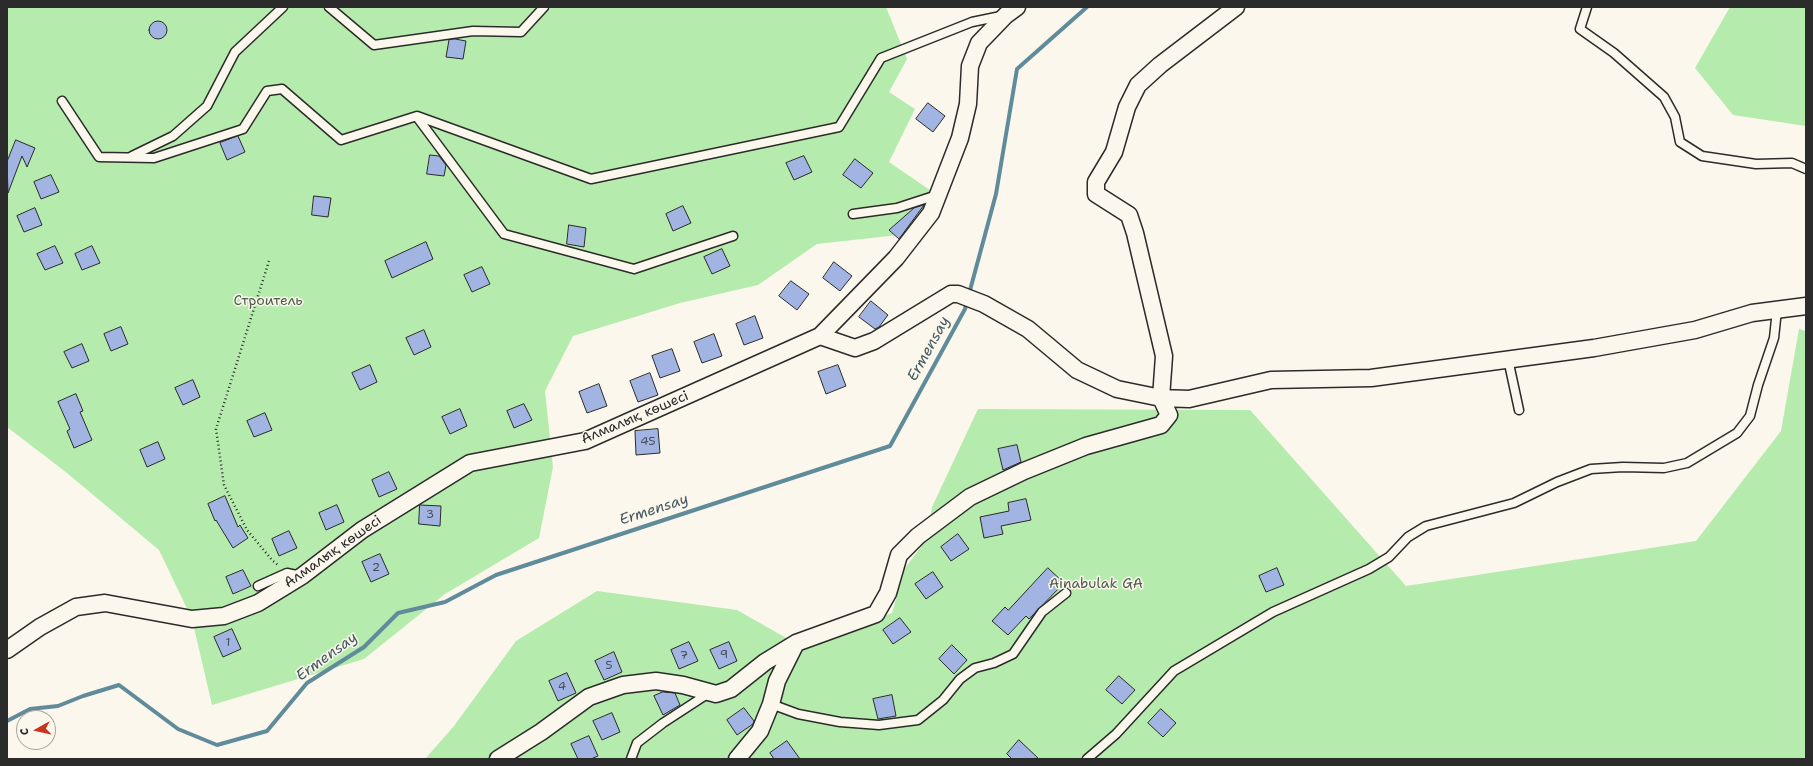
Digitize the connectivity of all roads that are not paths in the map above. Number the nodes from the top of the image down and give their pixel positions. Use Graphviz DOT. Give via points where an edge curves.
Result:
graph roads {
  1 [pos="283,7"];
  2 [pos="329,7"];
  3 [pos="544,7"];
  4 [pos="1236,7"];
  5 [pos="1587,7"];
  6 [pos="1012,11"];
  7 [pos="62,101"];
  8 [pos="417,116"];
  9 [pos="129,157"];
  10 [pos="1806,169"];
  11 [pos="937,195"];
  12 [pos="853,214"];
  13 [pos="733,236"];
  14 [pos="1806,306"];
  15 [pos="1777,310"];
  16 [pos="820,336"];
  17 [pos="1508,359"];
  18 [pos="1161,398"];
  19 [pos="1519,410"];
  20 [pos="294,574"];
  21 [pos="258,586"];
  22 [pos="1066,593"];
  23 [pos="796,643"];
  24 [pos="7,650"];
  25 [pos="709,692"];
  26 [pos="771,704"];
  27 [pos="498,759"];
  28 [pos="631,759"];
  29 [pos="737,759"];
  30 [pos="1087,759"];
  1 -- 9 [label="lane" via="235,52 207,106 173,136"];
  2 -- 3 [label="lane" via="374,45 473,31 522,32"];
  4 -- 18 [label="street" via="1138,85 1127,107 1114,152 1096,182 1096,194 1128,215 1135,233 1164,356"];
  5 -- 10 [label="lane" via="1580,29 1614,53 1664,97 1675,117 1680,142 1702,156 1756,164 1792,163"];
  6 -- 8 [label="lane" via="972,22 881,58 839,127 591,179"];
  6 -- 11 [label="street, Алмалық көшесі" via="979,44 970,66 968,104 960,138"];
  7 -- 9 [label="lane" via="99,157"];
  8 -- 9 [label="lane" via="341,140 282,89 267,91 243,129 154,158"];
  8 -- 13 [label="lane" via="504,234 634,269"];
  11 -- 12 [label="lane" via="897,208"];
  11 -- 16 [label="street, Алмалық көшесі" via="931,213 896,258"];
  14 -- 15 [label="street"];
  15 -- 17 [label="street" via="1752,313 1695,330 1594,348"];
  15 -- 30 [label="lane" via="1774,338 1750,416 1737,433 1687,463 1664,468 1592,469 1557,482 1514,503 1426,526 1408,537 1389,557 1369,569 1273,612 1174,671 1116,734"];
  16 -- 18 [label="street" via="855,348 874,341 951,294 958,294 984,304 1028,329 1077,370 1117,389"];
  16 -- 20 [label="street, Алмалық көшесі" via="585,442 470,463"];
  17 -- 18 [label="street" via="1371,378 1271,380 1189,399"];
  17 -- 19 [label="lane"];
  18 -- 23 [label="street" via="1169,415 1161,425 1086,446 1024,471 970,497 918,536 899,555 888,594 876,614"];
  20 -- 21 [label="lane"];
  20 -- 24 [label="street, Алмалық көшесі" via="258,602 224,616 192,619 105,603 76,607 40,627"];
  22 -- 26 [label="lane" via="1042,612 1014,654 975,668 960,679 943,700 918,720 879,725 840,722 798,714"];
  23 -- 25 [label="street" via="765,662 731,689 716,694"];
  23 -- 26 [label="street" via="777,681"];
  25 -- 27 [label="street" via="656,681 623,685 589,697"];
  25 -- 28 [label="lane" via="637,742"];
  26 -- 29 [label="street" via="760,731"];
}
